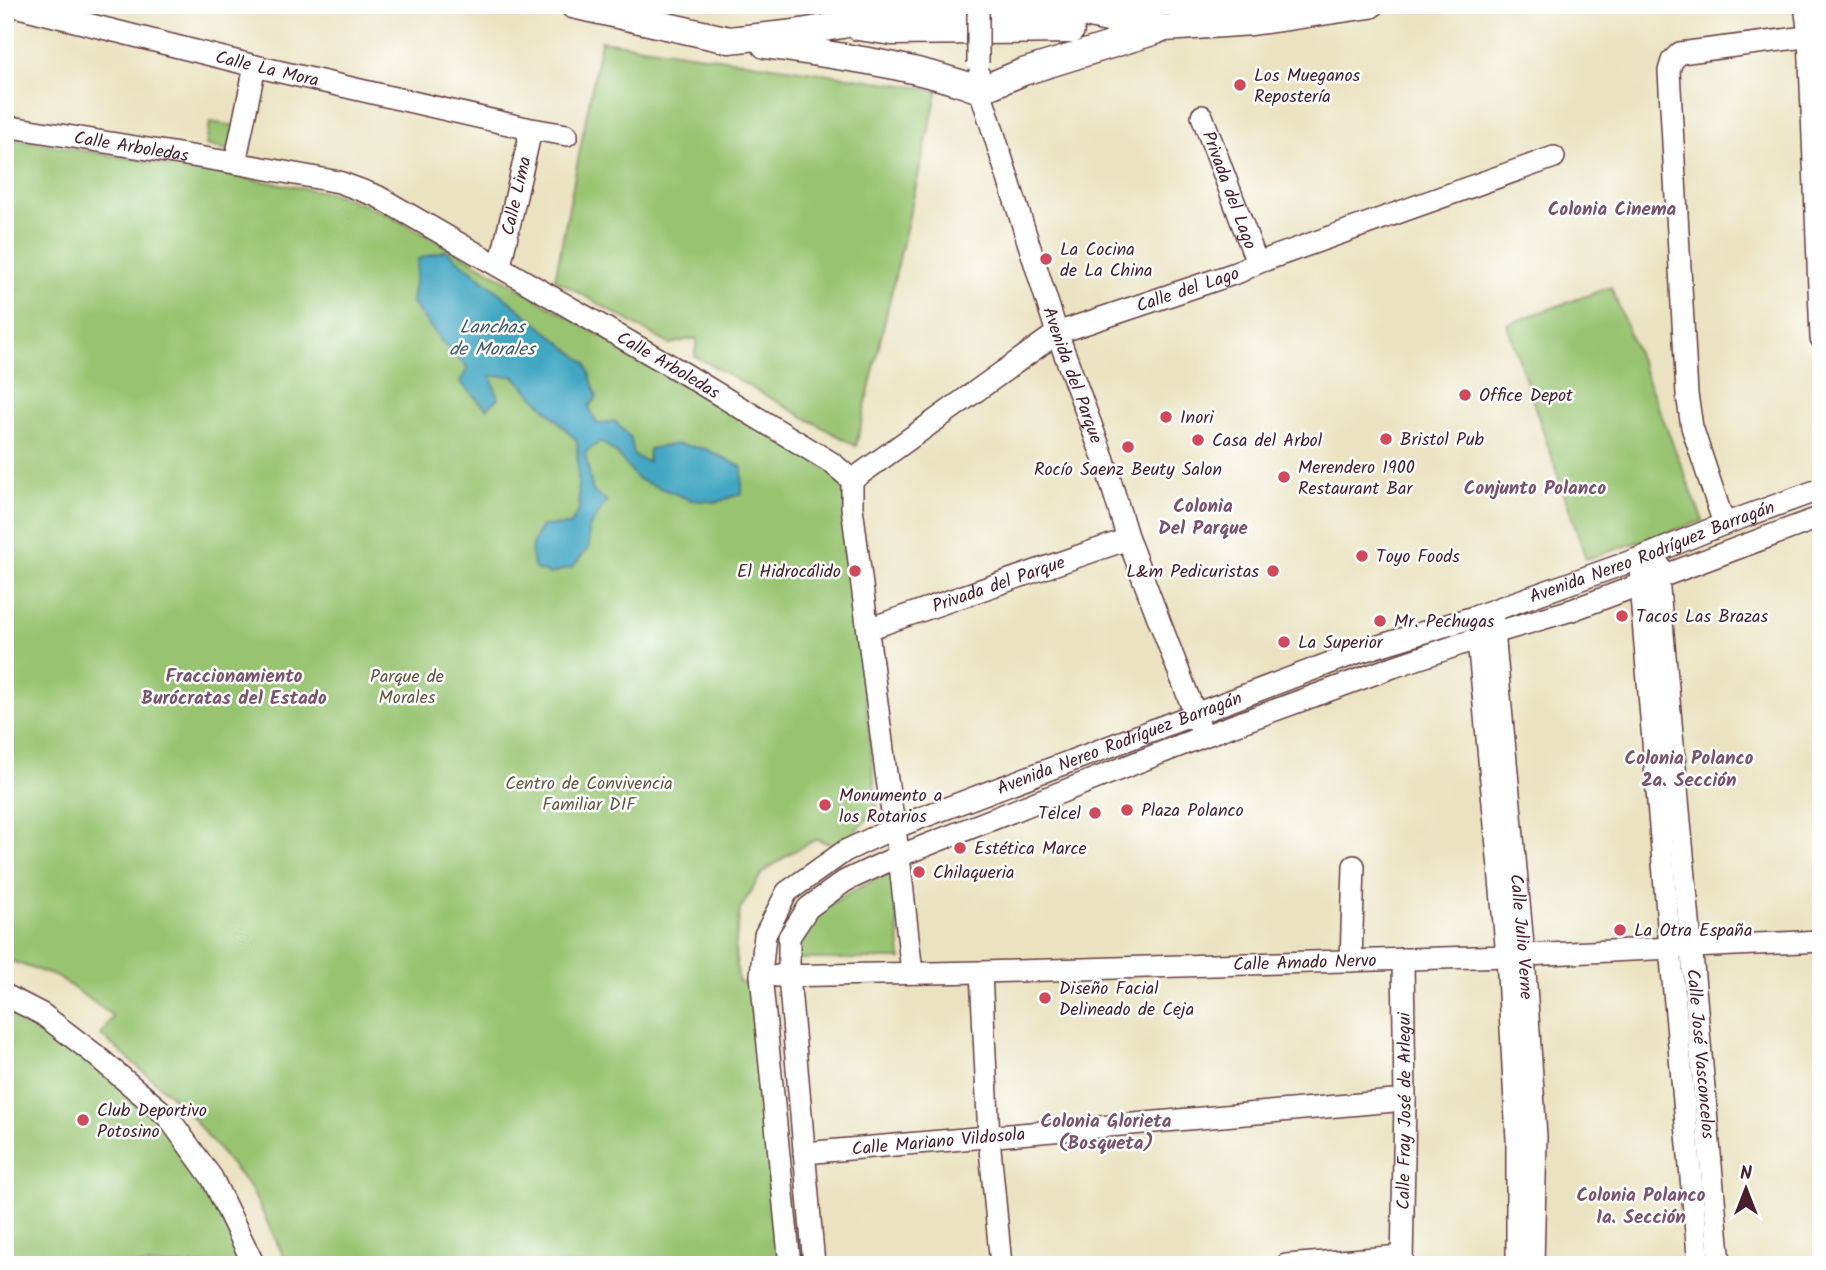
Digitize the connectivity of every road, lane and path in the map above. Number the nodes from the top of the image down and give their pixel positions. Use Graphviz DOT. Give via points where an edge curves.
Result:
graph roads {
  1 [pos="11,5"];
  2 [pos="573,5"];
  3 [pos="978,5"];
  4 [pos="1370,5"];
  5 [pos="1804,5"];
  6 [pos="1164,28"];
  7 [pos="1815,36"];
  8 [pos="729,40"];
  9 [pos="255,66"];
  10 [pos="980,90"];
  11 [pos="1202,117"];
  12 [pos="5,126"];
  13 [pos="526,128"];
  14 [pos="566,135"];
  15 [pos="1554,157"];
  16 [pos="235,163"];
  17 [pos="1258,263"];
  18 [pos="500,266"];
  19 [pos="1057,332"];
  20 [pos="1821,338"];
  21 [pos="852,480"];
  22 [pos="1821,489"];
  23 [pos="1821,517"];
  24 [pos="1724,524"];
  25 [pos="1128,539"];
  26 [pos="1652,553"];
  27 [pos="1649,581"];
  28 [pos="1485,613"];
  29 [pos="869,629"];
  30 [pos="1485,637"];
  31 [pos="1389,643"];
  32 [pos="1393,667"];
  33 [pos="1195,714"];
  34 [pos="1204,736"];
  35 [pos="894,828"];
  36 [pos="1671,829"];
  37 [pos="900,856"];
  38 [pos="1353,866"];
  39 [pos="1688,912"];
  40 [pos="1667,914"];
  41 [pos="1821,941"];
  42 [pos="1692,947"];
  43 [pos="1670,948"];
  44 [pos="1515,956"];
  45 [pos="1403,959"];
  46 [pos="1351,961"];
  47 [pos="981,972"];
  48 [pos="912,973"];
  49 [pos="761,975"];
  50 [pos="789,976"];
  51 [pos="5,995"];
  52 [pos="1405,1100"];
  53 [pos="1695,1101"];
  54 [pos="989,1138"];
  55 [pos="804,1153"];
  56 [pos="1526,1158"];
  57 [pos="1709,1256"];
  58 [pos="1402,1260"];
  59 [pos="254,1265"];
  60 [pos="790,1265"];
  61 [pos="814,1265"];
  62 [pos="1002,1265"];
  63 [pos="1286,1265"];
  64 [pos="1517,1265"];
  65 [pos="1533,1265"];
  1 -- 9 [label="street, Calle La Mora"];
  2 -- 8 [label="main road"];
  3 -- 10 [label="street, Avenida del Parque, bridge"];
  4 -- 6 [label="main road" via="1252,22"];
  5 -- 7 [label="street"];
  6 -- 8 [label="main road" via="1131,24 1083,30 892,32 842,25"];
  6 -- 10 [label="main road"];
  7 -- 20 [label="street"];
  7 -- 24 [label="street" via="1680,53 1669,71 1687,394 1692,427"];
  8 -- 10 [label="main road" via="898,66"];
  9 -- 13 [label="street, Calle La Mora"];
  9 -- 16 [label="street"];
  10 -- 19 [label="street, Avenida del Parque"];
  11 -- 17 [label="street, Privada del Lago"];
  12 -- 16 [label="street, Calle Arboledas"];
  13 -- 14 [label="street, Calle La Mora"];
  13 -- 18 [label="street, Calle Lima" via="529,139"];
  15 -- 17 [label="street, Calle del Lago"];
  16 -- 18 [label="street, Calle Arboledas" via="339,182 377,196"];
  17 -- 19 [label="street, Calle del Lago"];
  18 -- 21 [label="street, Calle Arboledas" via="685,373 832,463"];
  19 -- 21 [label="street, Calle del Lago"];
  19 -- 25 [label="street, Avenida del Parque"];
  21 -- 29 [label="street"];
  22 -- 24 [label="street, Avenida Nereo Rodríguez Barragán"];
  23 -- 27 [label="street, Avenida Nereo Rodríguez Barragán"];
  24 -- 26 [label="street, Avenida Nereo Rodríguez Barragán"];
  25 -- 29 [label="street, Privada del Parque"];
  25 -- 33 [label="street, Avenida del Parque"];
  26 -- 27 [label="street, Calle José Vasconcelos"];
  26 -- 28 [label="street, Avenida Nereo Rodríguez Barragán"];
  27 -- 30 [label="street, Avenida Nereo Rodríguez Barragán"];
  27 -- 36 [label="street, Calle José Vasconcelos"];
  28 -- 30 [label="street, Calle Julio Verne"];
  28 -- 31 [label="street, Avenida Nereo Rodríguez Barragán"];
  29 -- 35 [label="street"];
  30 -- 32 [label="street, Avenida Nereo Rodríguez Barragán"];
  30 -- 44 [label="street, Calle Julio Verne"];
  31 -- 32 [label="street"];
  31 -- 33 [label="street, Avenida Nereo Rodríguez Barragán"];
  32 -- 34 [label="street, Avenida Nereo Rodríguez Barragán"];
  33 -- 34 [label="street, Avenida del Parque"];
  33 -- 35 [label="street, Avenida Nereo Rodríguez Barragán"];
  34 -- 37 [label="street, Avenida Nereo Rodríguez Barragán"];
  35 -- 37 [label="street"];
  35 -- 49 [label="street, Avenida Nereo Rodríguez Barragán" via="845,851 786,892 765,935"];
  36 -- 39 [label="street, Calle José Vasconcelos"];
  36 -- 40 [label="street, Calle José Vasconcelos"];
  37 -- 48 [label="street"];
  37 -- 50 [label="street, Avenida Nereo Rodríguez Barragán" via="845,881 808,908 789,937"];
  38 -- 46 [label="street"];
  39 -- 40 [label="street"];
  39 -- 42 [label="street, Calle José Vasconcelos"];
  40 -- 43 [label="street, Calle José Vasconcelos"];
  41 -- 42 [label="street, Calle Amado Nervo"];
  42 -- 43 [label="street, Calle Amado Nervo"];
  42 -- 53 [label="street, Calle José Vasconcelos"];
  43 -- 44 [label="street, Calle Amado Nervo"];
  43 -- 53 [label="street, Calle José Vasconcelos"];
  44 -- 45 [label="street, Calle Amado Nervo"];
  44 -- 56 [label="street, Calle Julio Verne"];
  45 -- 46 [label="street, Calle Amado Nervo"];
  45 -- 52 [label="street, Calle Fray José de Arlegui"];
  46 -- 47 [label="street, Calle Amado Nervo"];
  47 -- 48 [label="street, Calle Amado Nervo"];
  47 -- 54 [label="street"];
  48 -- 50 [label="street, Calle Amado Nervo"];
  49 -- 50 [label="street, Calle Amado Nervo"];
  49 -- 60 [label="street, Avenida Nereo Rodríguez Barragán"];
  50 -- 55 [label="street, Avenida Nereo Rodríguez Barragán"];
  51 -- 59 [label="street" via="42,1014 168,1117 212,1178"];
  52 -- 54 [label="street, Calle Mariano Vildosola"];
  52 -- 58 [label="street, Calle Fray José de Arlegui"];
  53 -- 57 [label="street, Calle José Vasconcelos"];
  54 -- 55 [label="street, Calle Mariano Vildosola"];
  54 -- 62 [label="street"];
  55 -- 61 [label="street, Avenida Nereo Rodríguez Barragán"];
  56 -- 64 [label="street, Calle Julio Verne"];
  56 -- 65 [label="street, Calle Julio Verne"];
  58 -- 63 [label="street"];
}
